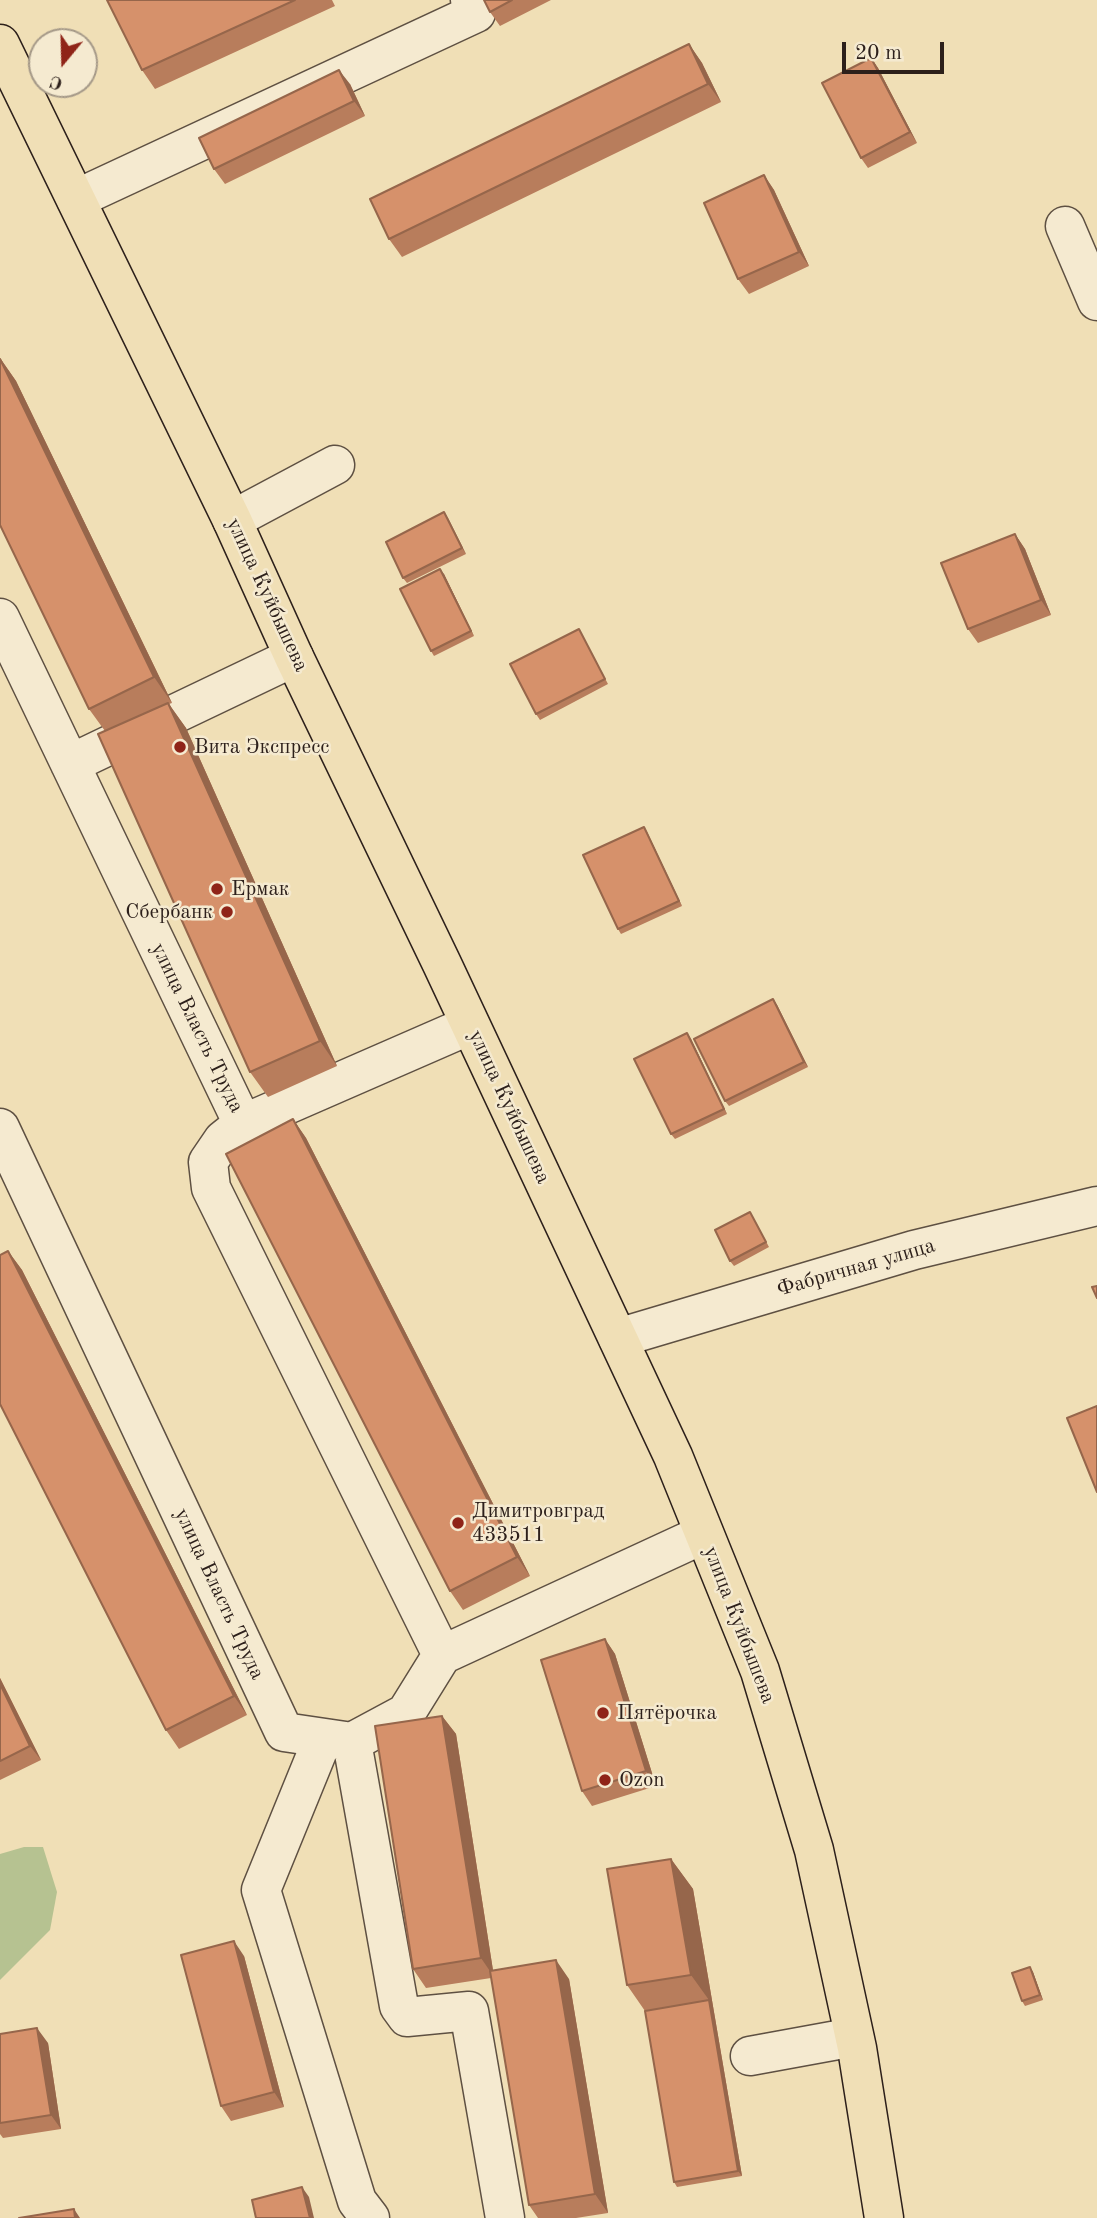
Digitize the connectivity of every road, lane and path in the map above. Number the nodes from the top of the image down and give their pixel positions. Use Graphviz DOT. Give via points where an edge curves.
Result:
graph roads {
  1 [pos="470,0"];
  2 [pos="0,44"];
  3 [pos="76,199"];
  4 [pos="1065,226"];
  5 [pos="1097,301"];
  6 [pos="335,465"];
  7 [pos="232,520"];
  8 [pos="0,618"];
  9 [pos="294,657"];
  10 [pos="70,764"];
  11 [pos="470,1025"];
  12 [pos="243,1124"];
  13 [pos="0,1128"];
  14 [pos="1097,1206"];
  15 [pos="618,1338"];
  16 [pos="704,1534"];
  17 [pos="442,1655"];
  18 [pos="338,1740"];
  19 [pos="854,2037"];
  20 [pos="750,2056"];
  21 [pos="370,2218"];
  22 [pos="506,2218"];
  23 [pos="884,2218"];
  1 -- 3 [label="street" via="476,13"];
  2 -- 3 [label="main road, улица Куйбышева"];
  3 -- 7 [label="main road, улица Куйбышева"];
  4 -- 5 [label="street"];
  6 -- 7 [label="street"];
  7 -- 9 [label="main road, улица Куйбышева"];
  8 -- 10 [label="street, улица Власть Труда"];
  9 -- 10 [label="street"];
  9 -- 11 [label="main road, улица Куйбышева"];
  10 -- 12 [label="street, улица Власть Труда"];
  11 -- 12 [label="street"];
  11 -- 15 [label="main road, улица Куйбышева"];
  12 -- 17 [label="street, улица Власть Труда" via="223,1140 208,1162 211,1188"];
  13 -- 18 [label="street, улица Власть Труда" via="284,1732"];
  14 -- 15 [label="street, Фабричная улица" via="914,1250"];
  15 -- 16 [label="main road, улица Куйбышева"];
  16 -- 17 [label="street"];
  16 -- 19 [label="main road, улица Куйбышева" via="760,1671 814,1850"];
  17 -- 18 [label="street" via="406,1713"];
  18 -- 21 [label="street" via="261,1890 358,2201"];
  18 -- 22 [label="street" via="399,2006 407,2017 469,2011"];
  19 -- 20 [label="street"];
  19 -- 23 [label="main road, улица Куйбышева"];
}
